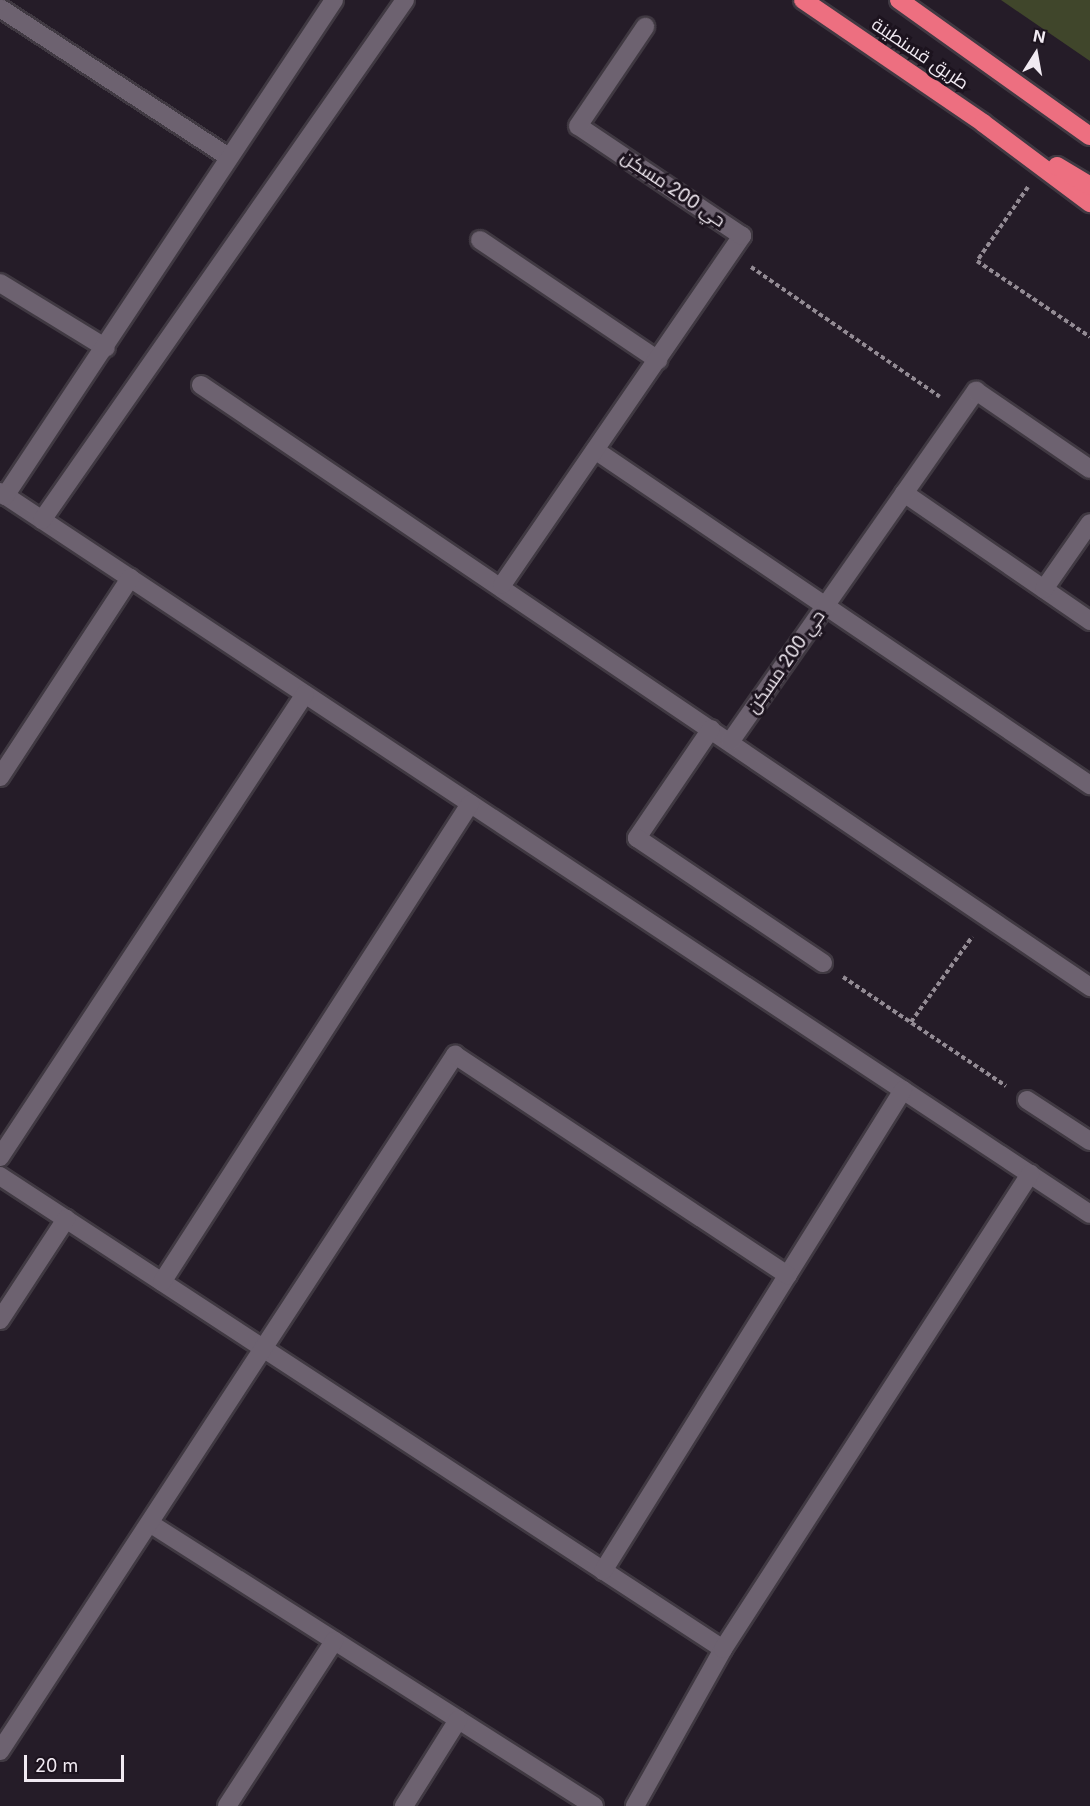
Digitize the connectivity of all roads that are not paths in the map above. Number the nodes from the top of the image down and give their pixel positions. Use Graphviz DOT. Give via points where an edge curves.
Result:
graph roads {
  1 [pos="334,0"];
  2 [pos="405,0"];
  3 [pos="803,0"];
  4 [pos="899,0"];
  5 [pos="0,8"];
  6 [pos="645,27"];
  7 [pos="1032,92"];
  8 [pos="983,123"];
  9 [pos="1090,126"];
  10 [pos="1090,136"];
  11 [pos="227,156"];
  12 [pos="1090,186"];
  13 [pos="1090,203"];
  14 [pos="480,240"];
  15 [pos="3,289"];
  16 [pos="106,348"];
  17 [pos="658,360"];
  18 [pos="201,385"];
  19 [pos="595,450"];
  20 [pos="1090,469"];
  21 [pos="904,493"];
  22 [pos="2,494"];
  23 [pos="42,520"];
  24 [pos="1090,523"];
  25 [pos="130,578"];
  26 [pos="502,585"];
  27 [pos="1044,589"];
  28 [pos="825,607"];
  29 [pos="1090,621"];
  30 [pos="305,694"];
  31 [pos="711,729"];
  32 [pos="730,742"];
  33 [pos="0,777"];
  34 [pos="1088,778"];
  35 [pos="470,804"];
  36 [pos="823,963"];
  37 [pos="1090,987"];
  38 [pos="903,1090"];
  39 [pos="1027,1100"];
  40 [pos="1090,1141"];
  41 [pos="0,1157"];
  42 [pos="1030,1174"];
  43 [pos="0,1176"];
  44 [pos="1090,1214"];
  45 [pos="66,1219"];
  46 [pos="788,1275"];
  47 [pos="162,1282"];
  48 [pos="0,1320"];
  49 [pos="264,1349"];
  50 [pos="151,1524"];
  51 [pos="603,1571"];
  52 [pos="334,1641"];
  53 [pos="723,1649"];
  54 [pos="458,1720"];
  55 [pos="0,1751"];
  56 [pos="227,1806"];
  57 [pos="404,1806"];
  58 [pos="594,1806"];
  59 [pos="635,1806"];
  1 -- 11 [label="street"];
  2 -- 23 [label="street"];
  3 -- 8 [label="highway, طريق قسنطينة"];
  4 -- 7 [label="highway, طريق قسنطينة"];
  5 -- 11 [label="street"];
  6 -- 17 [label="street, حي 200 مسكن" via="578,126 742,236"];
  7 -- 9 [label="highway"];
  7 -- 10 [label="highway"];
  8 -- 12 [label="highway"];
  8 -- 13 [label="highway"];
  11 -- 16 [label="street"];
  14 -- 17 [label="street"];
  15 -- 16 [label="street"];
  16 -- 22 [label="street"];
  17 -- 19 [label="street, حي 200 مسكن"];
  18 -- 26 [label="street"];
  19 -- 26 [label="street, حي 200 مسكن"];
  19 -- 28 [label="street"];
  20 -- 21 [label="street, حي 200 مسكن" via="976,390"];
  21 -- 27 [label="street"];
  21 -- 28 [label="street, حي 200 مسكن"];
  22 -- 23 [label="street"];
  23 -- 25 [label="street"];
  24 -- 27 [label="street"];
  25 -- 30 [label="street"];
  25 -- 33 [label="street"];
  26 -- 31 [label="street"];
  27 -- 29 [label="street"];
  28 -- 32 [label="street, حي 200 مسكن"];
  28 -- 34 [label="street"];
  30 -- 35 [label="street"];
  30 -- 41 [label="street"];
  31 -- 32 [label="street"];
  31 -- 36 [label="street" via="637,838"];
  32 -- 37 [label="street"];
  35 -- 38 [label="street"];
  35 -- 47 [label="street"];
  38 -- 42 [label="street"];
  38 -- 46 [label="street"];
  39 -- 40 [label="street"];
  42 -- 44 [label="street"];
  42 -- 53 [label="street"];
  43 -- 45 [label="street"];
  45 -- 47 [label="street"];
  45 -- 48 [label="street"];
  46 -- 49 [label="street" via="455,1055"];
  46 -- 51 [label="street"];
  47 -- 49 [label="street"];
  49 -- 50 [label="street"];
  49 -- 51 [label="street"];
  50 -- 52 [label="street"];
  50 -- 55 [label="street"];
  51 -- 53 [label="street"];
  52 -- 54 [label="street"];
  52 -- 56 [label="street"];
  53 -- 59 [label="street"];
  54 -- 57 [label="street"];
  54 -- 58 [label="street"];
}
